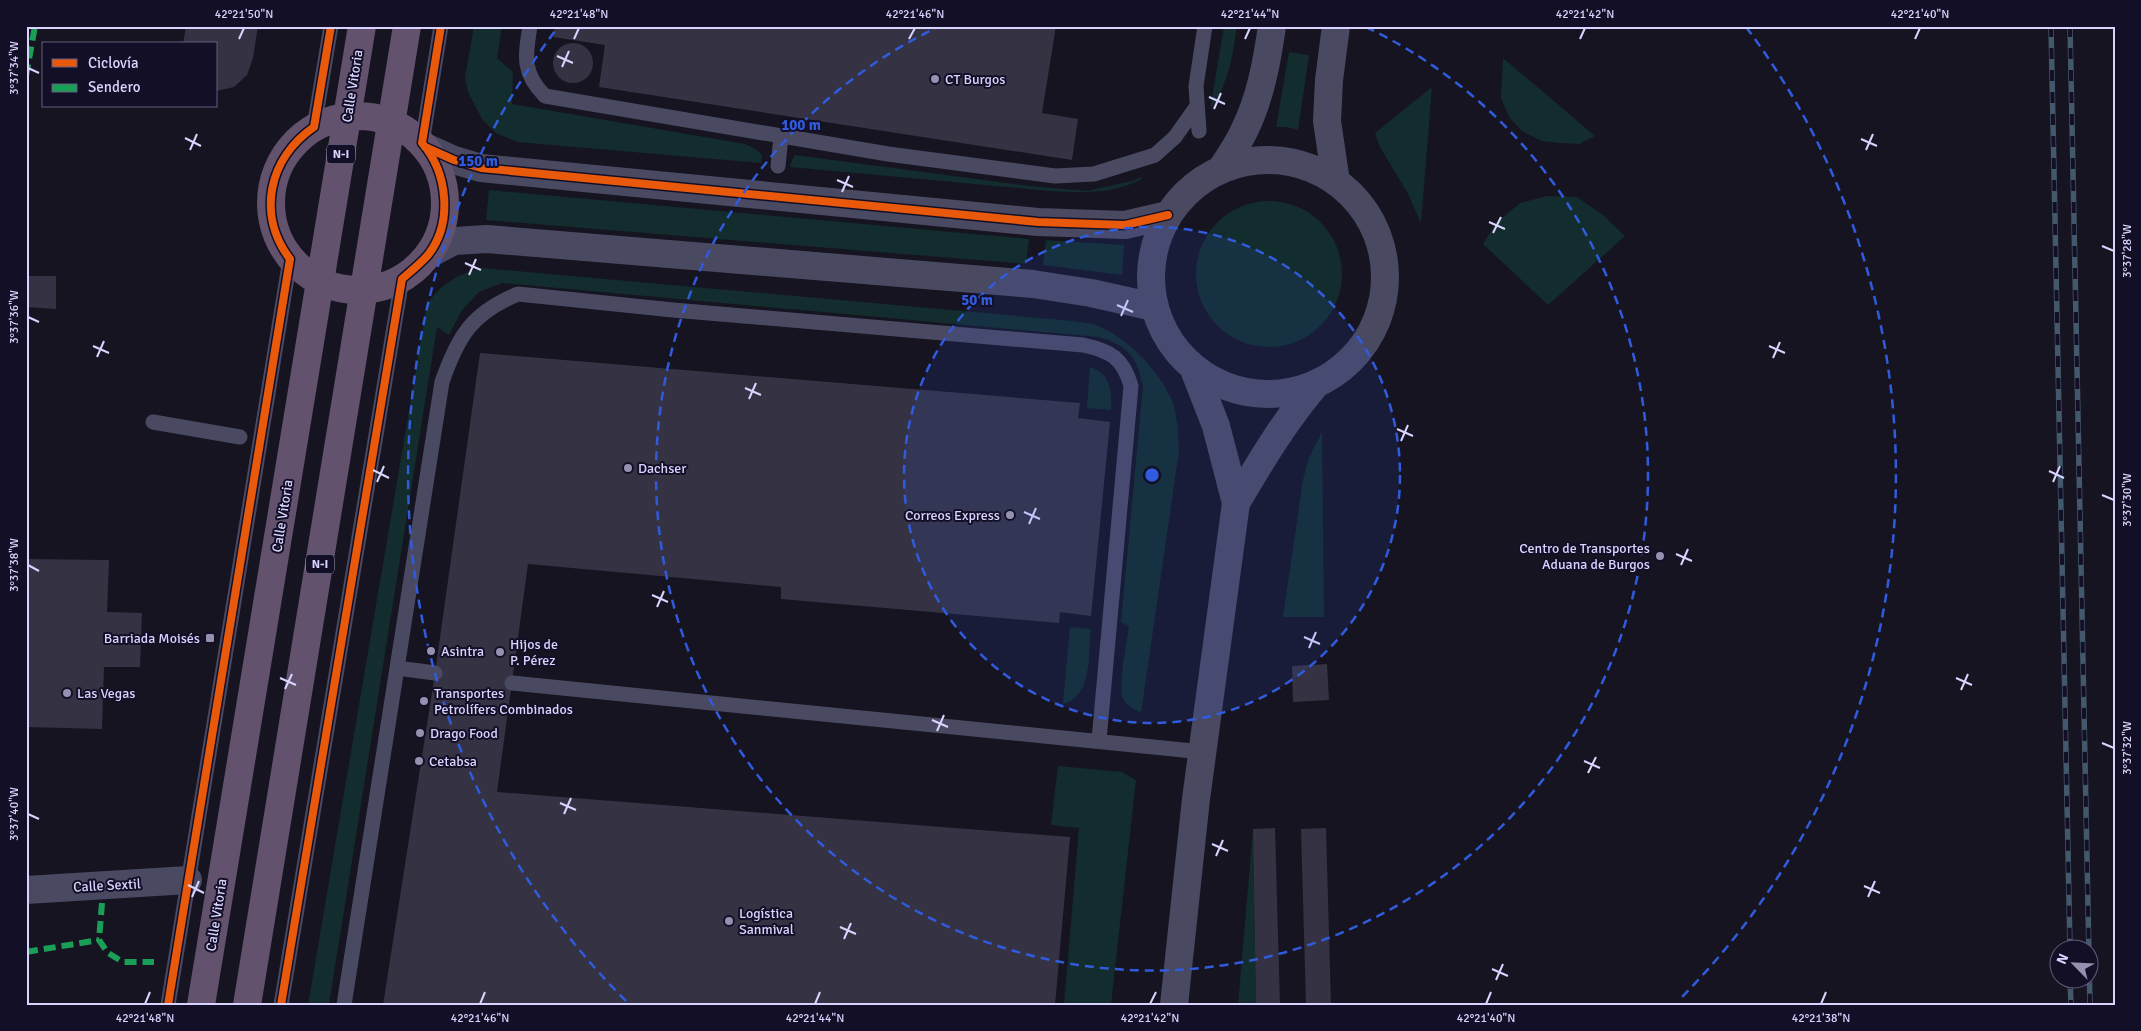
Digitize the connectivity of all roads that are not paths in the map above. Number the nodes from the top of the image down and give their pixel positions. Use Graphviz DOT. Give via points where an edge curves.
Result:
graph roads {
  1 [pos="331,26"];
  2 [pos="362,26"];
  3 [pos="407,26"];
  4 [pos="441,26"];
  5 [pos="530,26"];
  6 [pos="1206,26"];
  7 [pos="1272,26"];
  8 [pos="1336,26"];
  9 [pos="1197,106"];
  10 [pos="347,116"];
  11 [pos="391,122"];
  12 [pos="314,127"];
  13 [pos="1199,132"];
  14 [pos="781,137"];
  15 [pos="423,145"];
  16 [pos="778,166"];
  17 [pos="1222,168"];
  18 [pos="1336,182"];
  19 [pos="1168,215"];
  20 [pos="429,254"];
  21 [pos="290,259"];
  22 [pos="402,279"];
  23 [pos="320,282"];
  24 [pos="364,290"];
  25 [pos="1154,307"];
  26 [pos="1193,367"];
  27 [pos="1317,383"];
  28 [pos="153,422"];
  29 [pos="240,437"];
  30 [pos="1236,503"];
  31 [pos="397,668"];
  32 [pos="435,673"];
  33 [pos="512,683"];
  34 [pos="1099,740"];
  35 [pos="1203,752"];
  36 [pos="188,880"];
  37 [pos="26,890"];
  38 [pos="168,1005"];
  39 [pos="201,1005"];
  40 [pos="247,1005"];
  41 [pos="281,1005"];
  42 [pos="344,1005"];
  43 [pos="1174,1005"];
  1 -- 12 [label="lane"];
  2 -- 10 [label="highway, Calle Vitoria / N-I"];
  3 -- 11 [label="highway, N-I"];
  4 -- 15 [label="lane"];
  5 -- 14 [label="lane" via="525,54 527,70 533,84 545,96"];
  6 -- 9 [label="lane" via="1196,86"];
  7 -- 17 [label="street" via="1253,112"];
  8 -- 18 [label="street" via="1327,121"];
  9 -- 13 [label="lane"];
  9 -- 14 [label="lane" via="1175,137 1155,155 1094,174 1055,176 1026,173"];
  10 -- 11 [label="highway" via="373,117"];
  10 -- 12 [label="highway"];
  10 -- 23 [label="highway, Calle Vitoria / N-I"];
  11 -- 15 [label="highway"];
  11 -- 24 [label="highway, N-I"];
  12 -- 21 [label="highway" via="288,150 271,192 277,236"];
  14 -- 16 [label="lane"];
  15 -- 19 [label="street" via="454,160 482,168 1019,220 1125,225"];
  15 -- 20 [label="highway" via="440,173 445,200 442,224"];
  17 -- 18 [label="street" via="1251,160 1281,160 1310,167"];
  17 -- 19 [label="street" via="1201,180"];
  18 -- 27 [label="street" via="1357,200 1372,222 1385,274 1382,301 1374,327 1359,350 1340,369"];
  19 -- 25 [label="street" via="1155,244 1151,275"];
  20 -- 22 [label="highway"];
  20 -- 25 [label="street" via="454,241 487,239 1033,284"];
  21 -- 23 [label="highway"];
  21 -- 36 [label="lane"];
  22 -- 24 [label="highway" via="387,286"];
  22 -- 41 [label="lane"];
  23 -- 24 [label="highway" via="348,290"];
  23 -- 39 [label="highway, Calle Vitoria / N-I"];
  24 -- 40 [label="highway, N-I"];
  25 -- 26 [label="street" via="1175,350"];
  26 -- 27 [label="street" via="1231,389 1252,393 1296,391"];
  26 -- 30 [label="street" via="1216,426"];
  27 -- 30 [label="street" via="1276,436"];
  28 -- 29 [label="lane"];
  30 -- 35 [label="street"];
  31 -- 32 [label="lane"];
  31 -- 34 [label="lane" via="442,382 464,333 496,303 518,294 682,311 1084,344 1114,356 1122,364 1131,386"];
  31 -- 42 [label="lane"];
  33 -- 34 [label="lane"];
  34 -- 35 [label="lane"];
  35 -- 43 [label="street"];
  36 -- 37 [label="street, Calle Sextil"];
  36 -- 38 [label="lane"];
}
